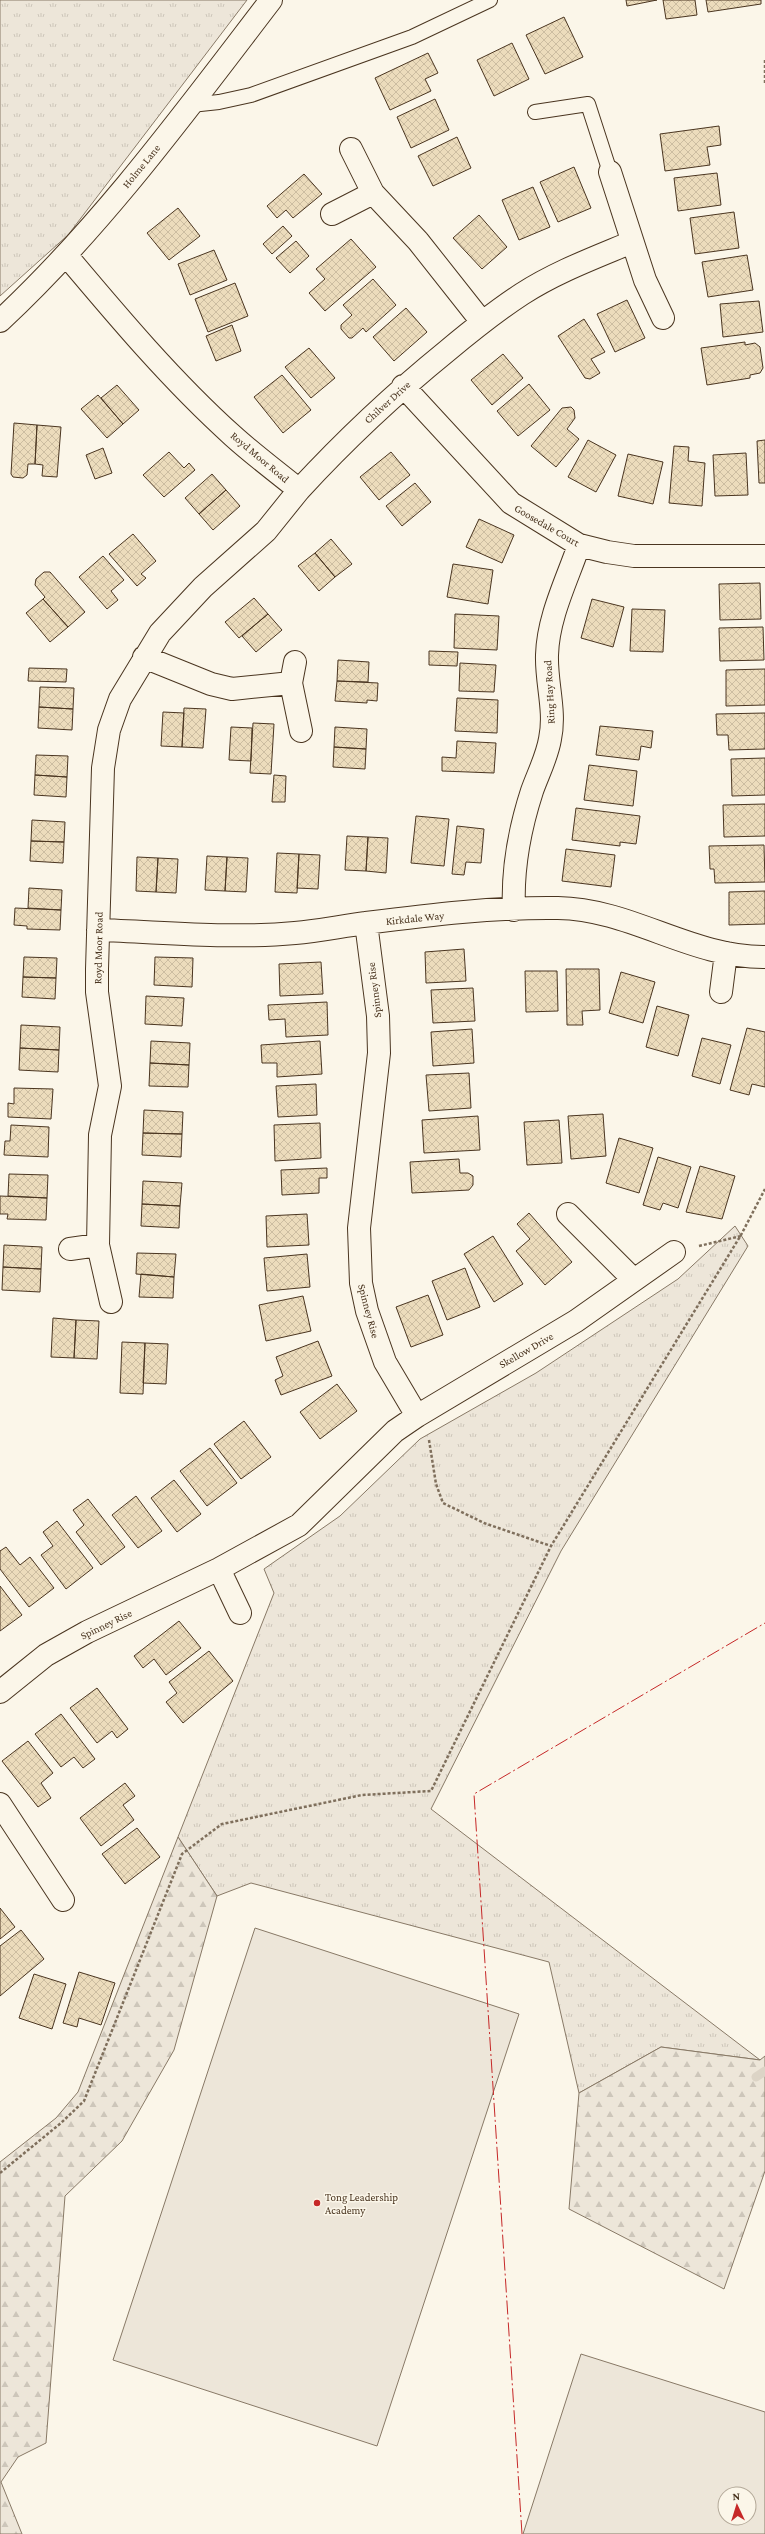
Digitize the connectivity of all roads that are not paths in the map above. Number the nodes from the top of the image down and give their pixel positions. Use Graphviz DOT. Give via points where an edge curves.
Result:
graph roads {
  1 [pos="271,0"];
  2 [pos="490,0"];
  3 [pos="191,105"];
  4 [pos="534,112"];
  5 [pos="350,149"];
  6 [pos="610,172"];
  7 [pos="373,193"];
  8 [pos="332,214"];
  9 [pos="632,242"];
  10 [pos="66,255"];
  11 [pos="663,318"];
  12 [pos="0,321"];
  13 [pos="482,322"];
  14 [pos="403,386"];
  15 [pos="299,490"];
  16 [pos="579,545"];
  17 [pos="765,556"];
  18 [pos="144,657"];
  19 [pos="301,731"];
  20 [pos="514,910"];
  21 [pos="366,923"];
  22 [pos="98,930"];
  23 [pos="726,953"];
  24 [pos="765,957"];
  25 [pos="721,992"];
  26 [pos="568,1214"];
  27 [pos="98,1245"];
  28 [pos="70,1249"];
  29 [pos="674,1252"];
  30 [pos="632,1279"];
  31 [pos="111,1302"];
  32 [pos="416,1416"];
  33 [pos="219,1569"];
  34 [pos="240,1612"];
  35 [pos="0,1692"];
  36 [pos="0,1804"];
  37 [pos="63,1900"];
  1 -- 3 [label="street, Holme Lane"];
  2 -- 3 [label="lane" via="412,37 251,95"];
  3 -- 10 [label="street, Holme Lane"];
  4 -- 6 [label="lane" via="588,104"];
  5 -- 7 [label="street"];
  6 -- 9 [label="street"];
  7 -- 8 [label="street"];
  7 -- 13 [label="street" via="418,241"];
  9 -- 11 [label="street" via="645,280"];
  9 -- 13 [label="street, Chilver Drive" via="563,270"];
  10 -- 12 [label="street, Holme Lane"];
  10 -- 15 [label="street, Royd Moor Road" via="127,328 192,397 234,437"];
  13 -- 14 [label="street, Chilver Drive"];
  14 -- 15 [label="street, Chilver Drive" via="346,439"];
  14 -- 16 [label="street, Goosedale Court" via="511,503"];
  15 -- 18 [label="street, Royd Moor Road" via="266,531 179,610"];
  16 -- 17 [label="street, Goosedale Court" via="634,556"];
  16 -- 20 [label="street, Ring Hay Road" via="550,633 547,655 553,716 550,740 526,810 517,847 513,881"];
  18 -- 19 [label="street" via="211,684 232,689 293,673"];
  18 -- 22 [label="street, Royd Moor Road" via="120,699 108,730 103,768"];
  20 -- 21 [label="street, Kirkdale Way" via="444,914"];
  20 -- 23 [label="street, Kirkdale Way" via="589,910 620,918 697,946"];
  21 -- 22 [label="street, Kirkdale Way" via="296,933 257,935"];
  21 -- 32 [label="street, Spinney Rise" via="378,1016 379,1053 359,1228 361,1283 367,1311 385,1362"];
  22 -- 27 [label="street, Royd Moor Road" via="97,992 110,1086 100,1135"];
  23 -- 24 [label="street, Kirkdale Way"];
  23 -- 25 [label="street"];
  26 -- 30 [label="street"];
  27 -- 28 [label="street"];
  27 -- 31 [label="street, Royd Moor Road"];
  29 -- 30 [label="street, Skellow Drive"];
  30 -- 32 [label="street, Skellow Drive" via="576,1321"];
  32 -- 33 [label="street, Spinney Rise" via="395,1431 299,1524"];
  33 -- 34 [label="street"];
  33 -- 35 [label="street, Spinney Rise" via="87,1632 46,1655"];
  36 -- 37 [label="street"];
}
